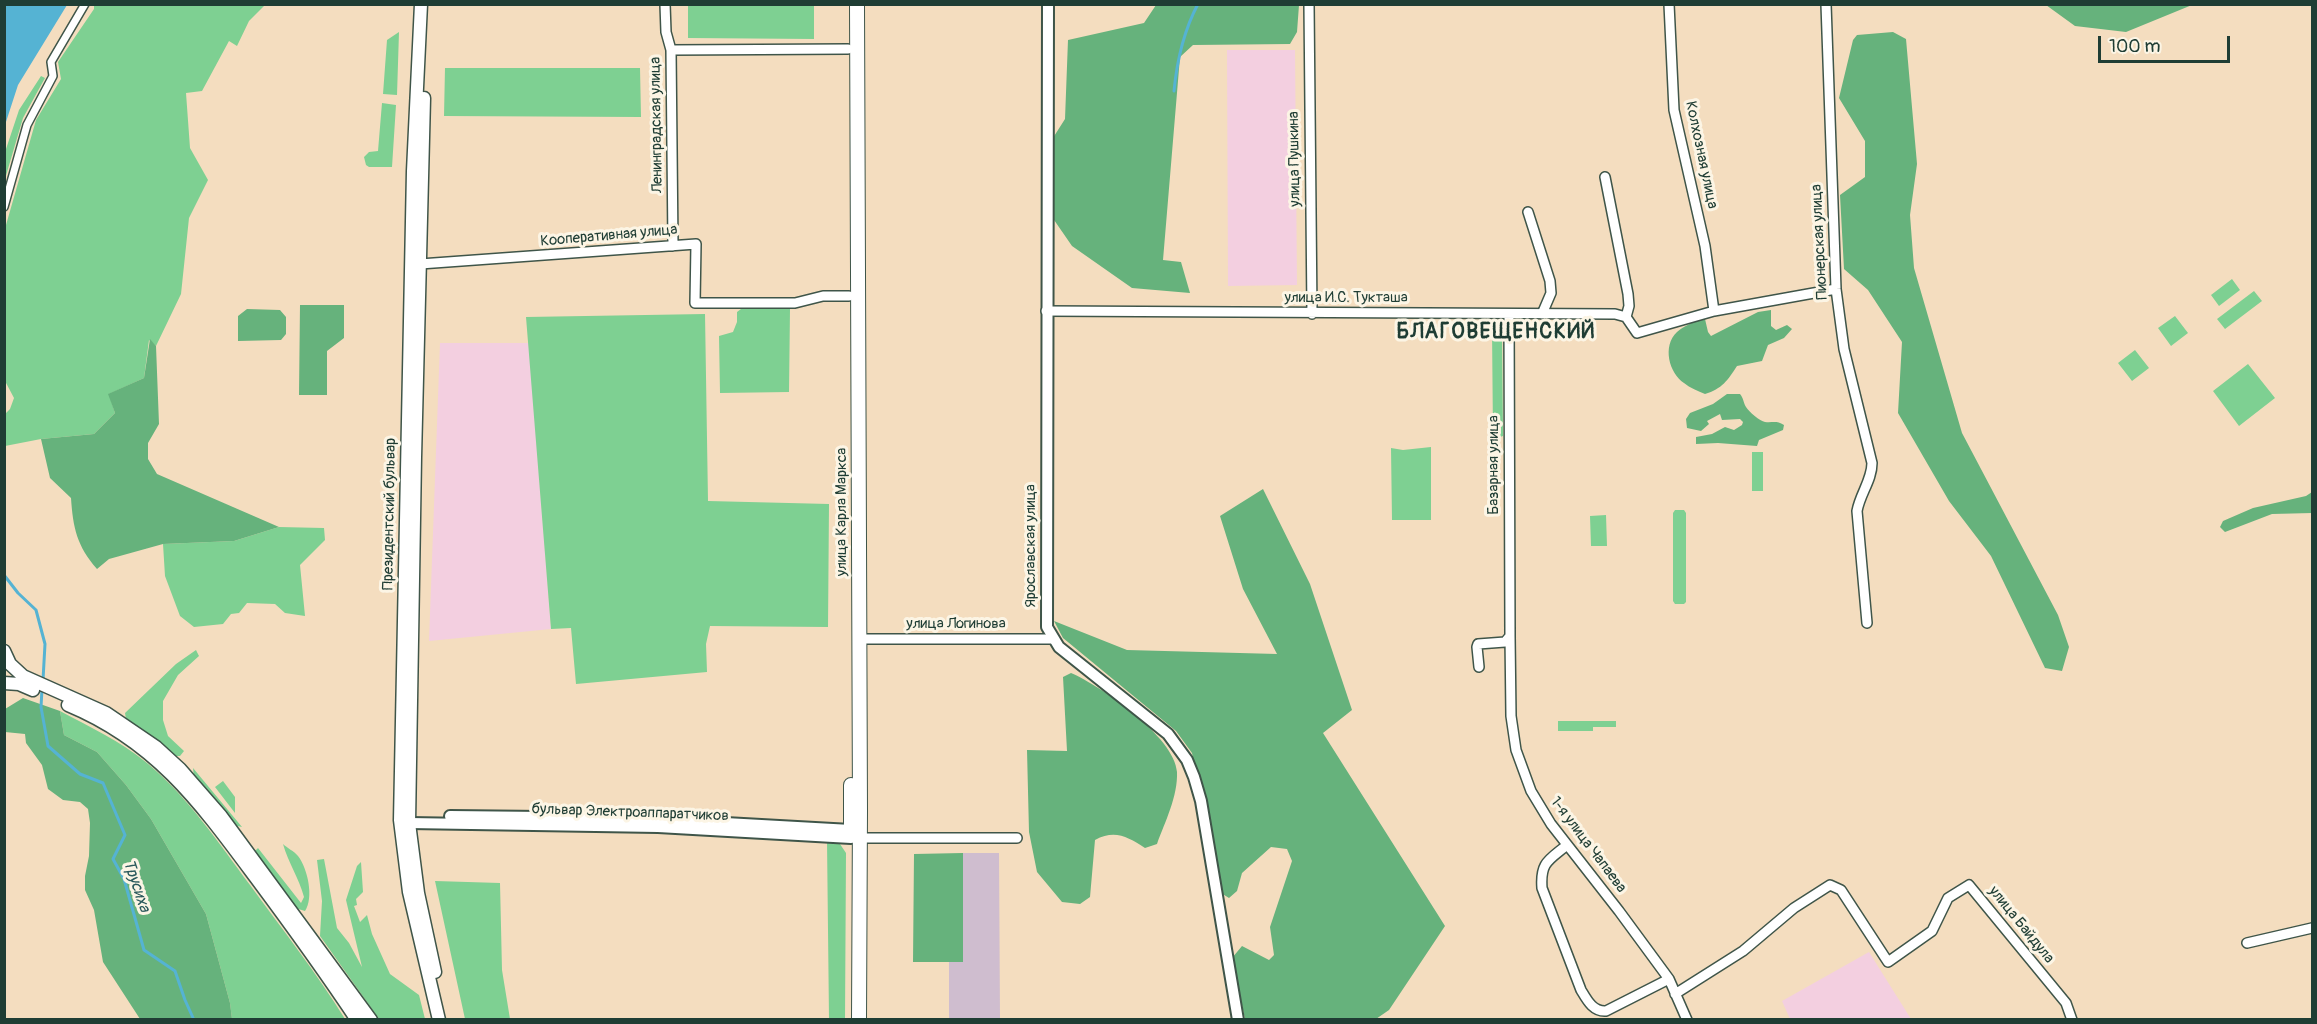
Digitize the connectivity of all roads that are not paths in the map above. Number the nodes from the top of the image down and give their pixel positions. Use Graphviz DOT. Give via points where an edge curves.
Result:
graph roads {
  1 [pos="85,4"];
  2 [pos="421,4"];
  3 [pos="429,4"];
  4 [pos="665,4"];
  5 [pos="848,4"];
  6 [pos="857,4"];
  7 [pos="1048,4"];
  8 [pos="1309,4"];
  9 [pos="1669,4"];
  10 [pos="1826,4"];
  11 [pos="423,26"];
  12 [pos="848,49"];
  13 [pos="671,50"];
  14 [pos="1605,177"];
  15 [pos="4,207"];
  16 [pos="1528,212"];
  17 [pos="673,246"];
  18 [pos="415,264"];
  19 [pos="1836,289"];
  20 [pos="853,296"];
  21 [pos="1046,311"];
  22 [pos="1714,311"];
  23 [pos="1312,314"];
  24 [pos="1509,314"];
  25 [pos="1542,314"];
  26 [pos="1626,317"];
  27 [pos="1867,623"];
  28 [pos="1510,636"];
  29 [pos="855,639"];
  30 [pos="1052,639"];
  31 [pos="4,651"];
  32 [pos="1479,667"];
  33 [pos="4,683"];
  34 [pos="27,683"];
  35 [pos="75,703"];
  36 [pos="406,820"];
  37 [pos="854,835"];
  38 [pos="1017,838"];
  39 [pos="1568,845"];
  40 [pos="2313,928"];
  41 [pos="2247,943"];
  42 [pos="1668,979"];
  43 [pos="1675,994"];
  44 [pos="357,1020"];
  45 [pos="371,1020"];
  46 [pos="439,1020"];
  47 [pos="447,1020"];
  48 [pos="850,1020"];
  49 [pos="859,1020"];
  50 [pos="1238,1020"];
  51 [pos="1687,1020"];
  52 [pos="2072,1020"];
  1 -- 15 [label="street" via="51,62 53,76 27,125"];
  2 -- 11 [label="main road, Президентский бульвар"];
  3 -- 11 [label="main road, Президентский бульвар"];
  4 -- 13 [label="street, Ленинградская улица"];
  5 -- 12 [label="main road, улица Карла Маркса"];
  6 -- 20 [label="main road, улица Карла Маркса"];
  7 -- 21 [label="street, Ярославская улица"];
  8 -- 23 [label="street, улица Пушкина"];
  9 -- 22 [label="street, Колхозная улица" via="1674,111 1705,246"];
  10 -- 19 [label="street, Пионерская улица"];
  11 -- 18 [label="main road, Президентский бульвар"];
  12 -- 13 [label="street"];
  12 -- 20 [label="main road, улица Карла Маркса"];
  13 -- 17 [label="street, Ленинградская улица"];
  14 -- 26 [label="street" via="1628,294"];
  16 -- 25 [label="street" via="1550,281 1551,293"];
  17 -- 18 [label="street, Кооперативная улица"];
  17 -- 20 [label="street, Кооперативная улица" via="696,244 695,303 795,303 823,296"];
  18 -- 36 [label="main road, Президентский бульвар"];
  19 -- 22 [label="street"];
  19 -- 27 [label="street, Пионерская улица" via="1844,349 1872,463 1872,474 1857,511"];
  20 -- 29 [label="main road, улица Карла Маркса"];
  21 -- 23 [label="street, улица И.С. Тукташа"];
  21 -- 30 [label="street, Ярославская улица" via="1046,616"];
  22 -- 26 [label="street" via="1637,333"];
  23 -- 24 [label="street, улица И.С. Тукташа"];
  24 -- 25 [label="street, улица И.С. Тукташа"];
  24 -- 28 [label="street, Базарная улица"];
  25 -- 26 [label="street, улица И.С. Тукташа"];
  28 -- 32 [label="street" via="1505,642 1478,644"];
  28 -- 39 [label="street, 1-я улица Чапаева" via="1511,716 1516,750 1537,803"];
  29 -- 30 [label="street, улица Логинова"];
  29 -- 37 [label="main road, улица Карла Маркса"];
  30 -- 50 [label="street" via="1168,734 1187,760 1201,801"];
  31 -- 34 [label="main road"];
  33 -- 34 [label="main road"];
  34 -- 35 [label="main road"];
  35 -- 44 [label="main road" via="129,738 193,795"];
  35 -- 45 [label="main road" via="130,728 156,747 201,791"];
  36 -- 37 [label="street, бульвар Электроаппаратчиков"];
  36 -- 46 [label="main road, Президентский бульвар" via="409,892"];
  36 -- 47 [label="main road, Президентский бульвар"];
  37 -- 38 [label="street"];
  37 -- 48 [label="main road, улица Карла Маркса"];
  37 -- 49 [label="main road, улица Карла Маркса"];
  39 -- 42 [label="street, 1-я улица Чапаева"];
  39 -- 42 [label="street" via="1543,865 1542,888 1590,1004 1606,1011"];
  40 -- 41 [label="street"];
  42 -- 43 [label="street, 1-я улица Чапаева"];
  43 -- 51 [label="street, 1-я улица Чапаева"];
  43 -- 52 [label="street, улица Байдула" via="1743,951 1794,908 1830,885 1841,890 1888,962 1932,931 1948,898 1969,885 2066,1003"];
}
